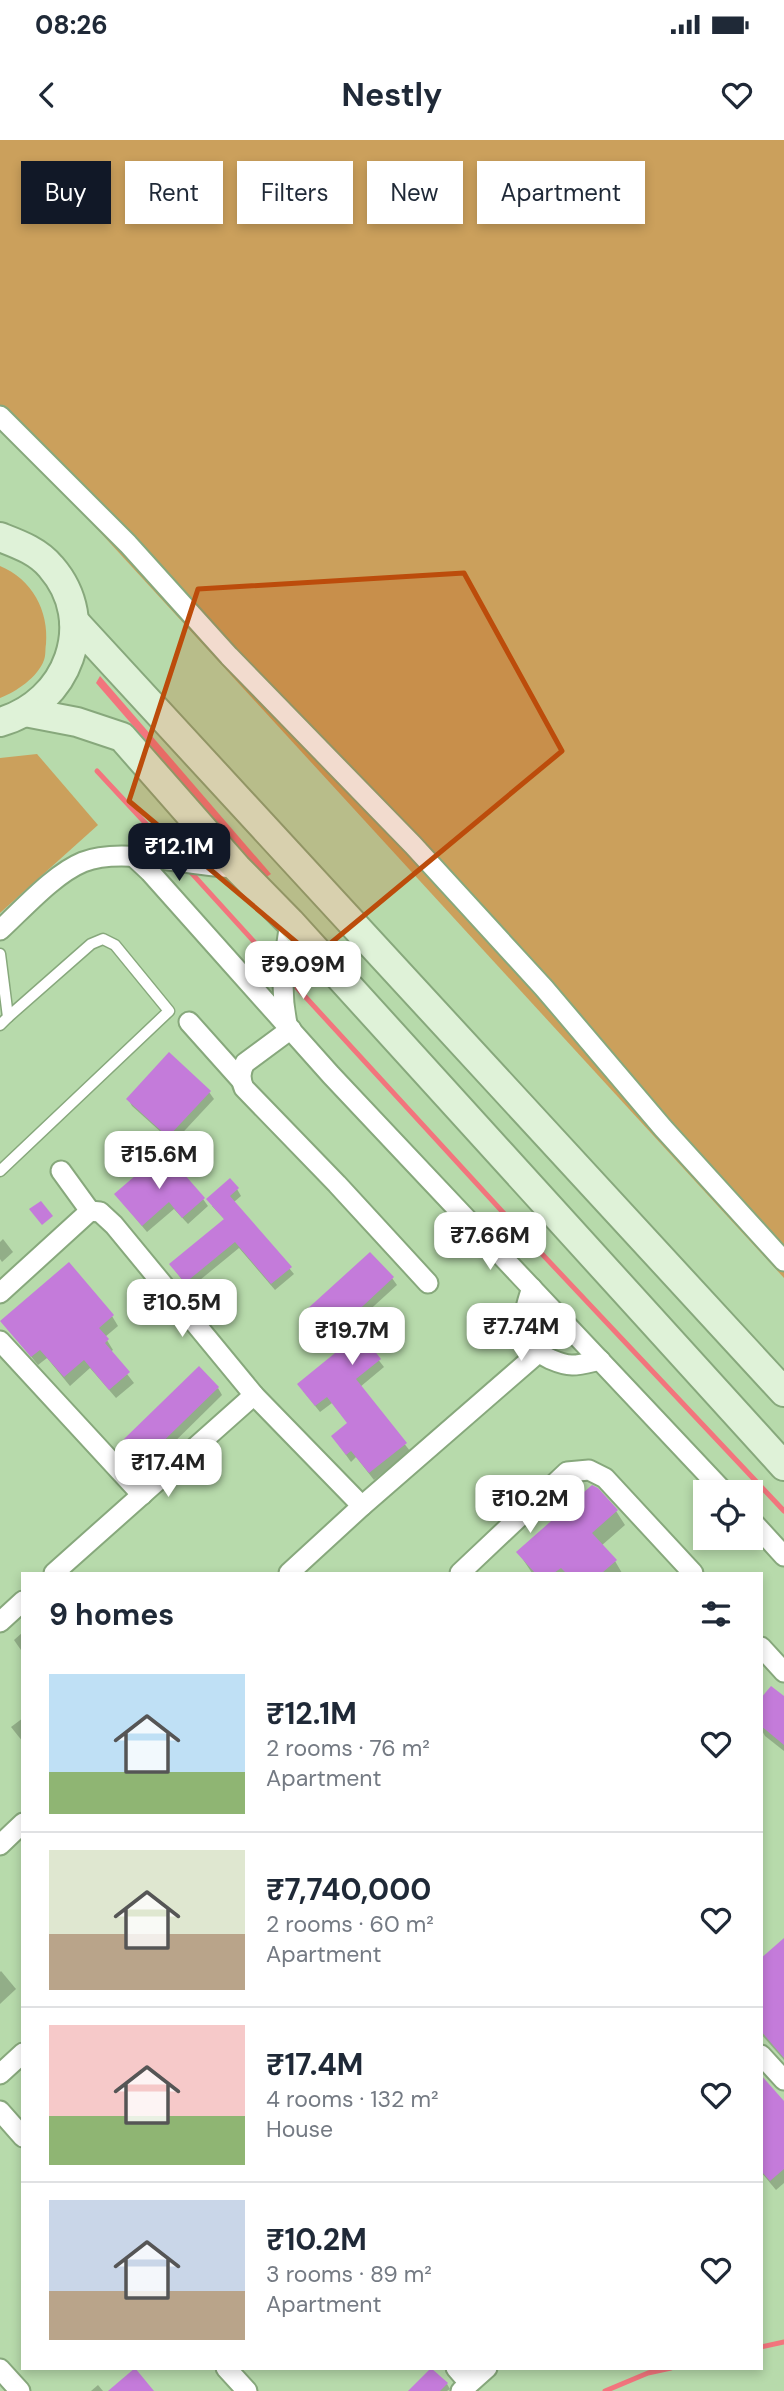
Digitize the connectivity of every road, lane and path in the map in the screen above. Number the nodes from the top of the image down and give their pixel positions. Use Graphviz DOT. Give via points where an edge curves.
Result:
graph roads {
  1 [pos="0,416"];
  2 [pos="0,537"];
  3 [pos="74,621"];
  4 [pos="13,717"];
  5 [pos="133,856"];
  6 [pos="237,868"];
  7 [pos="290,922"];
  8 [pos="0,930"];
  9 [pos="0,954"];
  10 [pos="4,1021"];
  11 [pos="189,1022"];
  12 [pos="289,1027"];
  13 [pos="240,1079"];
  14 [pos="0,1171"];
  15 [pos="61,1171"];
  16 [pos="90,1210"];
  17 [pos="784,1261"];
  18 [pos="428,1283"];
  19 [pos="533,1288"];
  20 [pos="0,1293"];
  21 [pos="0,1341"];
  22 [pos="538,1353"];
  23 [pos="600,1360"];
  24 [pos="784,1392"];
  25 [pos="254,1395"];
  26 [pos="784,1466"];
  27 [pos="713,1480"];
  28 [pos="142,1495"];
  29 [pos="362,1506"];
  30 [pos="763,1533"];
  31 [pos="784,1556"];
  32 [pos="55,1572"];
  33 [pos="290,1572"];
  34 [pos="461,1572"];
  35 [pos="692,1572"];
  36 [pos="21,1602"];
  37 [pos="2,1615"];
  38 [pos="772,1653"];
  39 [pos="784,1672"];
  40 [pos="21,1825"];
  41 [pos="1,1842"];
  42 [pos="21,2055"];
  43 [pos="763,2058"];
  44 [pos="0,2074"];
  45 [pos="784,2080"];
  46 [pos="0,2111"];
  47 [pos="21,2135"];
  48 [pos="0,2369"];
  49 [pos="457,2370"];
  50 [pos="485,2370"];
  51 [pos="465,2387"];
  52 [pos="19,2391"];
  1 -- 17 [label="street" via="413,845"];
  2 -- 3 [label="main road" via="27,547 51,566 67,592"];
  3 -- 4 [label="main road" via="73,648 63,674 47,696"];
  3 -- 24 [label="main road"];
  4 -- 6 [label="main road" via="77,722 122,737"];
  5 -- 6 [label="street"];
  5 -- 8 [label="street" via="103,856 82,863 60,876"];
  5 -- 12 [label="street"];
  6 -- 7 [label="main road"];
  7 -- 12 [label="street" via="282,999"];
  7 -- 26 [label="main road"];
  9 -- 10 [label="lane"];
  10 -- 14 [label="lane" via="91,944 103,939 115,945 169,1011"];
  11 -- 13 [label="street"];
  12 -- 13 [label="street" via="245,1063"];
  12 -- 19 [label="street"];
  13 -- 18 [label="street"];
  15 -- 16 [label="street"];
  16 -- 20 [label="street"];
  16 -- 25 [label="street" via="114,1225"];
  19 -- 22 [label="street" via="523,1323 525,1336"];
  19 -- 23 [label="street"];
  21 -- 28 [label="street"];
  22 -- 23 [label="street" via="561,1364"];
  22 -- 29 [label="street"];
  23 -- 27 [label="street"];
  25 -- 28 [label="street"];
  25 -- 29 [label="street"];
  28 -- 32 [label="street"];
  29 -- 33 [label="street"];
  30 -- 31 [label="street"];
  34 -- 35 [label="street" via="567,1472 589,1470 605,1478"];
  36 -- 37 [label="street"];
  38 -- 39 [label="street"];
  40 -- 41 [label="street"];
  42 -- 44 [label="street"];
  43 -- 45 [label="street"];
  46 -- 47 [label="street"];
  48 -- 52 [label="street"];
  49 -- 51 [label="street"];
  50 -- 51 [label="street"];
}
